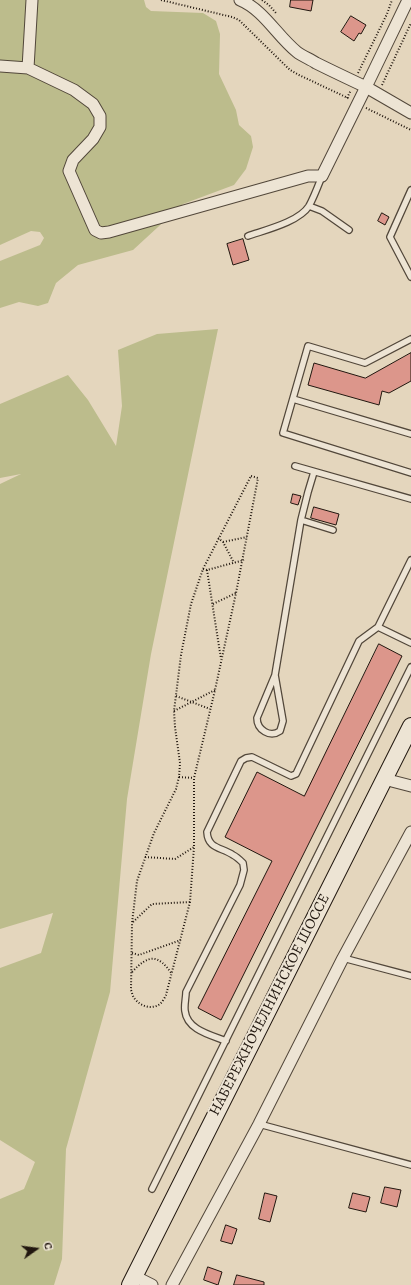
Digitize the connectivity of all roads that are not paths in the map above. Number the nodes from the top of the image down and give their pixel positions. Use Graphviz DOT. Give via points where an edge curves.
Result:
graph roads {
  1 [pos="32,0"];
  2 [pos="240,0"];
  3 [pos="408,0"];
  4 [pos="0,66"];
  5 [pos="28,68"];
  6 [pos="366,87"];
  7 [pos="411,112"];
  8 [pos="322,176"];
  9 [pos="411,190"];
  10 [pos="309,206"];
  11 [pos="349,230"];
  12 [pos="248,236"];
  13 [pos="411,277"];
  14 [pos="411,339"];
  15 [pos="293,399"];
  16 [pos="411,434"];
  17 [pos="295,466"];
  18 [pos="314,472"];
  19 [pos="411,473"];
  20 [pos="411,499"];
  21 [pos="301,520"];
  22 [pos="333,530"];
  23 [pos="411,560"];
  24 [pos="378,627"];
  25 [pos="411,643"];
  26 [pos="411,667"];
  27 [pos="275,676"];
  28 [pos="411,726"];
  29 [pos="384,779"];
  30 [pos="411,786"];
  31 [pos="411,832"];
  32 [pos="342,958"];
  33 [pos="411,976"];
  34 [pos="226,1041"];
  35 [pos="259,1124"];
  36 [pos="411,1165"];
  37 [pos="152,1189"];
  38 [pos="132,1281"];
  39 [pos="152,1285"];
  40 [pos="172,1285"];
  1 -- 5 [label="street"];
  2 -- 6 [label="street" via="259,13 298,53"];
  3 -- 6 [label="street"];
  4 -- 5 [label="street"];
  5 -- 8 [label="street" via="74,90 93,104 100,116 100,127 93,139 73,160 69,171 95,230 101,233 308,176"];
  6 -- 7 [label="street"];
  6 -- 8 [label="street"];
  8 -- 10 [label="lane"];
  9 -- 13 [label="lane" via="390,237"];
  10 -- 11 [label="lane" via="322,211"];
  10 -- 12 [label="lane" via="290,221"];
  14 -- 15 [label="lane" via="365,363 308,346"];
  15 -- 16 [label="lane"];
  15 -- 19 [label="lane" via="283,433"];
  17 -- 18 [label="lane"];
  18 -- 20 [label="lane"];
  18 -- 21 [label="lane"];
  21 -- 22 [label="lane"];
  21 -- 27 [label="lane"];
  23 -- 24 [label="lane"];
  24 -- 25 [label="lane"];
  24 -- 34 [label="lane" via="359,641 296,774 291,776 252,757 241,761 207,832 207,840 234,855 243,863 244,870 240,885 186,992 185,1012 188,1020 196,1028"];
  26 -- 34 [label="lane"];
  27 -- 27 [label="lane" via="257,718 259,726 271,734 280,730 283,721"];
  28 -- 29 [label="main road, НАБЕРЕЖНОЧЕЛНИНСКОЕ ШОССЕ"];
  29 -- 30 [label="street"];
  29 -- 38 [label="main road, НАБЕРЕЖНОЧЕЛНИНСКОЕ ШОССЕ"];
  31 -- 32 [label="street"];
  32 -- 33 [label="lane"];
  32 -- 35 [label="street"];
  34 -- 37 [label="lane"];
  35 -- 36 [label="lane"];
  35 -- 40 [label="street"];
  38 -- 39 [label="street"];
}
